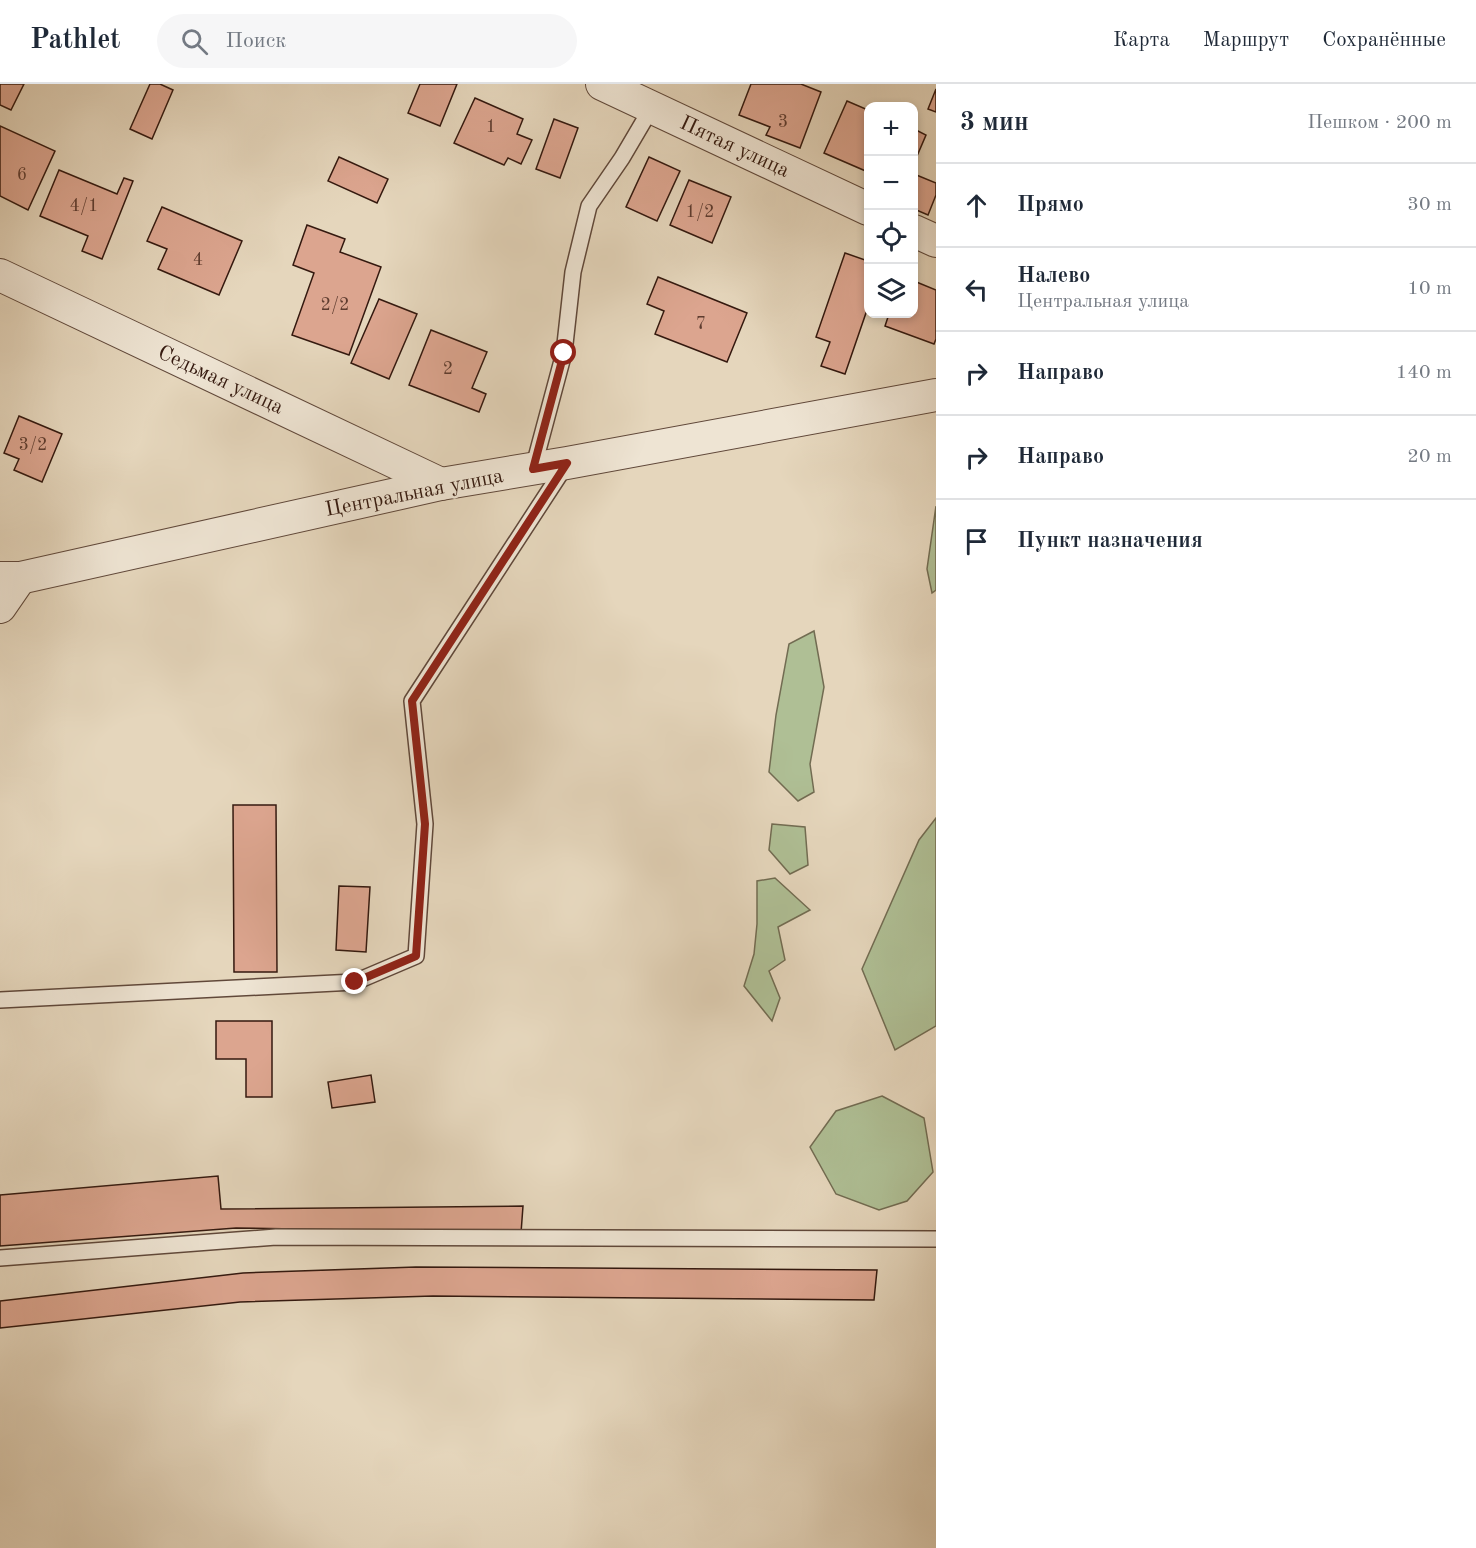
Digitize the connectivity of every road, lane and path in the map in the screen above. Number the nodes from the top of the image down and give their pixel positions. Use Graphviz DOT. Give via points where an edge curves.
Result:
graph roads {
  1 [pos="629,93"];
  2 [pos="864,207"];
  3 [pos="918,233"];
  4 [pos="936,241"];
  5 [pos="0,275"];
  6 [pos="936,396"];
  7 [pos="567,463"];
  8 [pos="533,469"];
  9 [pos="441,484"];
  10 [pos="10,578"];
  11 [pos="0,607"];
  12 [pos="0,1000"];
  13 [pos="936,1239"];
  14 [pos="0,1258"];
  1 -- 2 [label="street, Пятая улица"];
  1 -- 8 [label="lane" via="622,158 589,206 573,272 564,353"];
  3 -- 4 [label="street"];
  5 -- 9 [label="street, Седьмая улица"];
  6 -- 7 [label="street, Центральная улица"];
  7 -- 8 [label="street, Центральная улица"];
  7 -- 12 [label="lane" via="412,701 425,824 416,956 355,982"];
  8 -- 9 [label="street, Центральная улица"];
  9 -- 10 [label="street, Центральная улица"];
  10 -- 11 [label="street"];
  13 -- 14 [label="lane" via="276,1237"];
}
